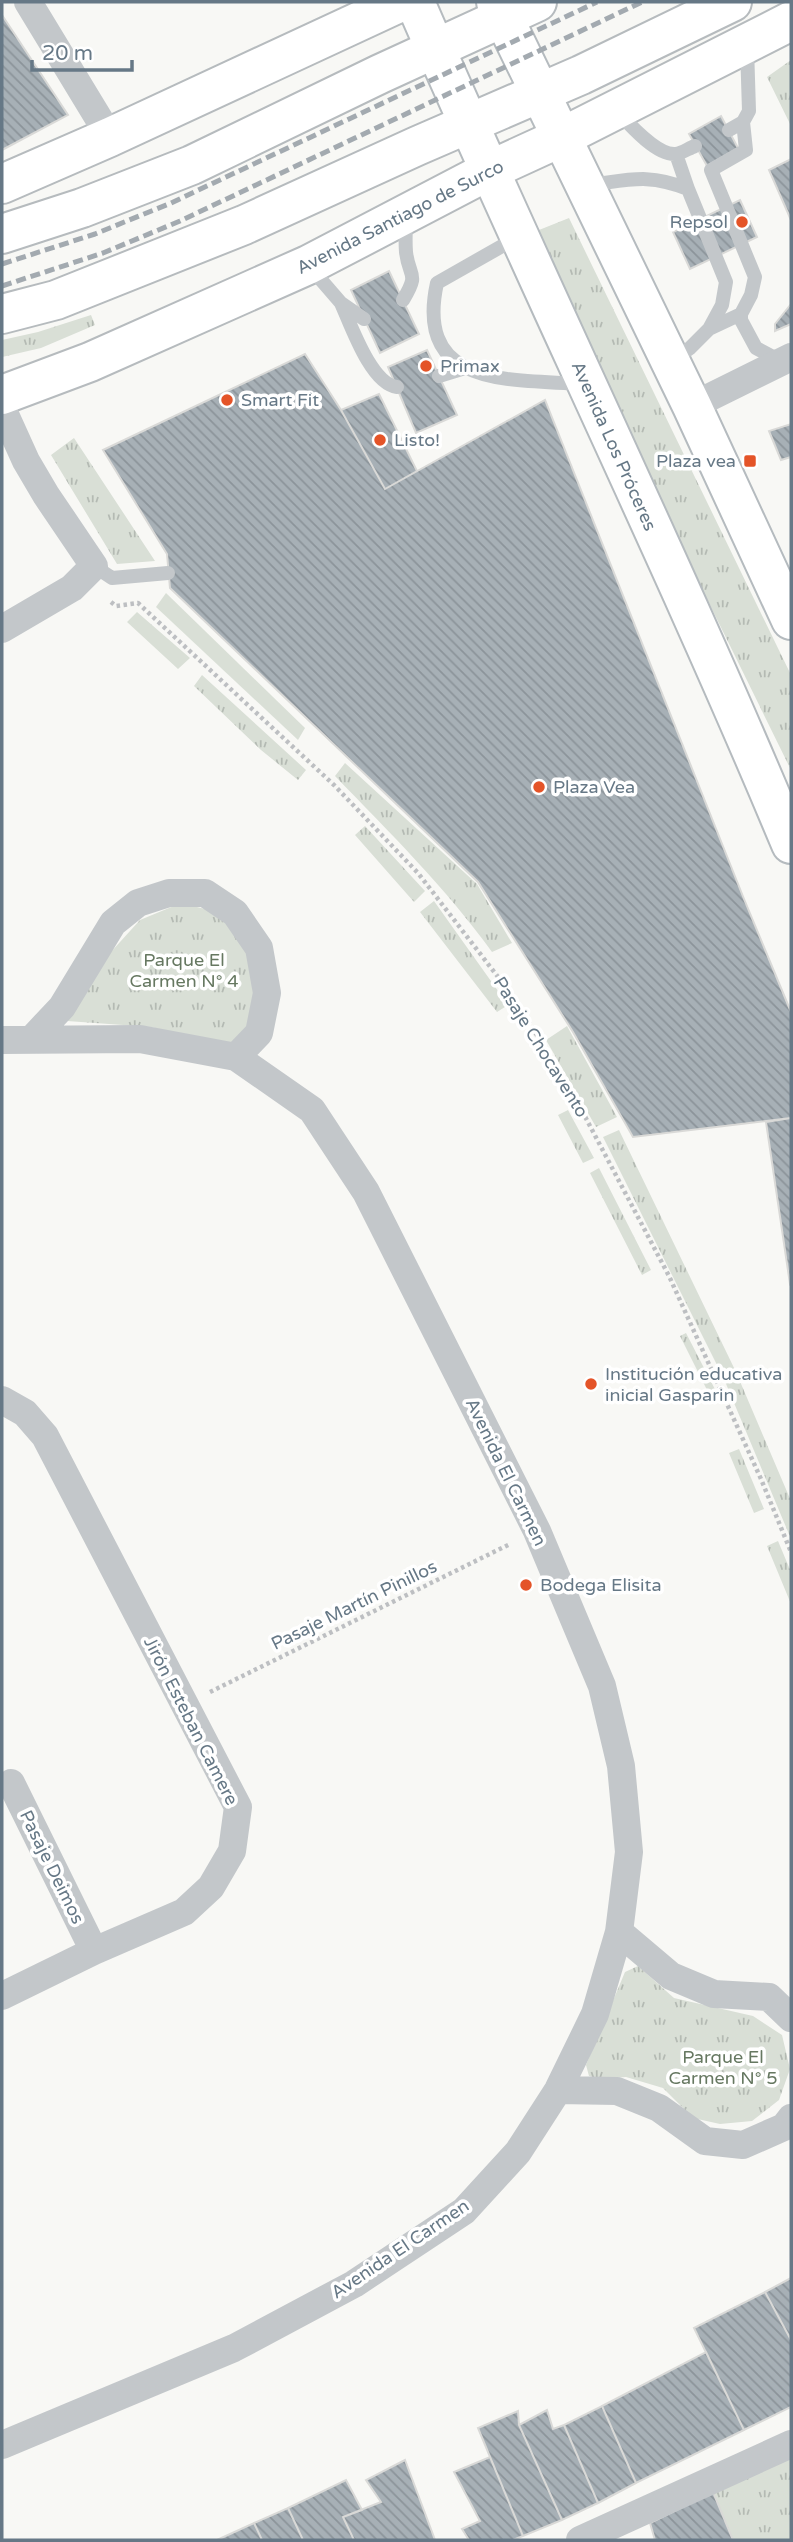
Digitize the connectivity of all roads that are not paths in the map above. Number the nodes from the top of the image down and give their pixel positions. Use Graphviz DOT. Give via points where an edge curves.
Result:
graph roads {
  1 [pos="28,2"];
  2 [pos="401,2"];
  3 [pos="415,2"];
  4 [pos="732,2"];
  5 [pos="512,7"];
  6 [pos="791,21"];
  7 [pos="747,44"];
  8 [pos="435,48"];
  9 [pos="540,93"];
  10 [pos="616,110"];
  11 [pos="743,122"];
  12 [pos="469,124"];
  13 [pos="729,130"];
  14 [pos="110,137"];
  15 [pos="562,137"];
  16 [pos="695,146"];
  17 [pos="676,154"];
  18 [pos="490,170"];
  19 [pos="2,184"];
  20 [pos="586,185"];
  21 [pos="688,189"];
  22 [pos="406,215"];
  23 [pos="2,234"];
  24 [pos="520,236"];
  25 [pos="309,265"];
  26 [pos="414,275"];
  27 [pos="438,283"];
  28 [pos="403,300"];
  29 [pos="341,303"];
  30 [pos="2,314"];
  31 [pos="741,314"];
  32 [pos="364,319"];
  33 [pos="709,328"];
  34 [pos="788,358"];
  35 [pos="671,362"];
  36 [pos="465,368"];
  37 [pos="439,376"];
  38 [pos="586,384"];
  39 [pos="397,387"];
  40 [pos="2,395"];
  41 [pos="692,406"];
  42 [pos="2,408"];
  43 [pos="94,566"];
  44 [pos="168,573"];
  45 [pos="791,620"];
  46 [pos="2,629"];
  47 [pos="791,844"];
  48 [pos="2,1040"];
  49 [pos="31,1040"];
  50 [pos="236,1058"];
  51 [pos="2,1400"];
  52 [pos="11,1783"];
  53 [pos="619,1932"];
  54 [pos="94,1951"];
  55 [pos="2,1996"];
  56 [pos="791,2018"];
  57 [pos="558,2090"];
  58 [pos="791,2118"];
  59 [pos="791,2444"];
  60 [pos="2,2445"];
  61 [pos="639,2528"];
  62 [pos="580,2540"];
  1 -- 14 [label="street"];
  2 -- 14 [label="main road"];
  3 -- 8 [label="main road, Avenida Los Próceres"];
  4 -- 9 [label="main road"];
  5 -- 8 [label="main road"];
  5 -- 9 [label="main road"];
  6 -- 7 [label="main road, Avenida Santiago de Surco"];
  7 -- 10 [label="main road, Avenida Santiago de Surco"];
  7 -- 11 [label="lane" via="749,111"];
  8 -- 12 [label="main road, Avenida Los Próceres"];
  8 -- 23 [label="main road" via="192,165"];
  9 -- 12 [label="main road"];
  9 -- 15 [label="main road"];
  10 -- 15 [label="main road, Avenida Santiago de Surco"];
  10 -- 17 [label="lane" via="653,145"];
  11 -- 13 [label="lane"];
  11 -- 31 [label="lane" via="746,150 711,170 755,277"];
  12 -- 18 [label="main road, Avenida Los Próceres"];
  12 -- 30 [label="main road" via="244,225 56,300"];
  14 -- 19 [label="main road"];
  15 -- 18 [label="main road, Avenida Santiago de Surco"];
  15 -- 20 [label="main road"];
  16 -- 17 [label="lane"];
  17 -- 21 [label="lane"];
  18 -- 22 [label="main road, Avenida Santiago de Surco"];
  18 -- 24 [label="main road, Avenida Los Próceres"];
  20 -- 21 [label="lane" via="645,178"];
  20 -- 35 [label="main road"];
  21 -- 33 [label="lane" via="726,282 722,305"];
  22 -- 25 [label="main road, Avenida Santiago de Surco"];
  22 -- 26 [label="lane" via="406,254"];
  24 -- 27 [label="lane"];
  24 -- 38 [label="main road, Avenida Los Próceres"];
  25 -- 29 [label="lane"];
  25 -- 40 [label="main road, Avenida Santiago de Surco" via="90,362"];
  26 -- 27 [label="lane"];
  26 -- 28 [label="lane"];
  27 -- 36 [label="lane" via="434,327 445,353"];
  29 -- 32 [label="lane"];
  29 -- 39 [label="lane" via="376,374 390,387"];
  31 -- 33 [label="lane"];
  31 -- 34 [label="lane" via="756,348"];
  33 -- 35 [label="lane"];
  34 -- 41 [label="street"];
  35 -- 41 [label="main road"];
  36 -- 37 [label="lane"];
  36 -- 38 [label="lane" via="486,377"];
  38 -- 47 [label="main road, Avenida Los Próceres" via="727,691"];
  41 -- 45 [label="main road"];
  42 -- 43 [label="street" via="26,461"];
  43 -- 44 [label="lane" via="112,578"];
  43 -- 46 [label="street" via="72,588"];
  48 -- 49 [label="street, Avenida El Carmen"];
  49 -- 50 [label="street, Avenida El Carmen" via="140,1039"];
  49 -- 50 [label="street" via="62,1007 113,923 138,902 169,893 205,893 235,913 259,948 267,993 259,1033"];
  50 -- 53 [label="street, Avenida El Carmen" via="312,1110 366,1192 537,1531 602,1686 621,1766 629,1852"];
  51 -- 54 [label="street, Jirón Esteban Camere" via="25,1413 45,1436 238,1807 232,1851 211,1886 184,1912"];
  52 -- 54 [label="street, Pasaje Deimos"];
  53 -- 56 [label="street" via="671,1976 714,1994 769,1997"];
  53 -- 57 [label="street, Avenida El Carmen" via="595,2014"];
  54 -- 55 [label="street, Jirón Esteban Camere"];
  57 -- 58 [label="street" via="617,2091 659,2108 705,2141 743,2145 784,2127"];
  57 -- 60 [label="street, Avenida El Carmen" via="518,2152 464,2211 354,2284 234,2348"];
  59 -- 61 [label="street"];
  61 -- 62 [label="street"];
}
